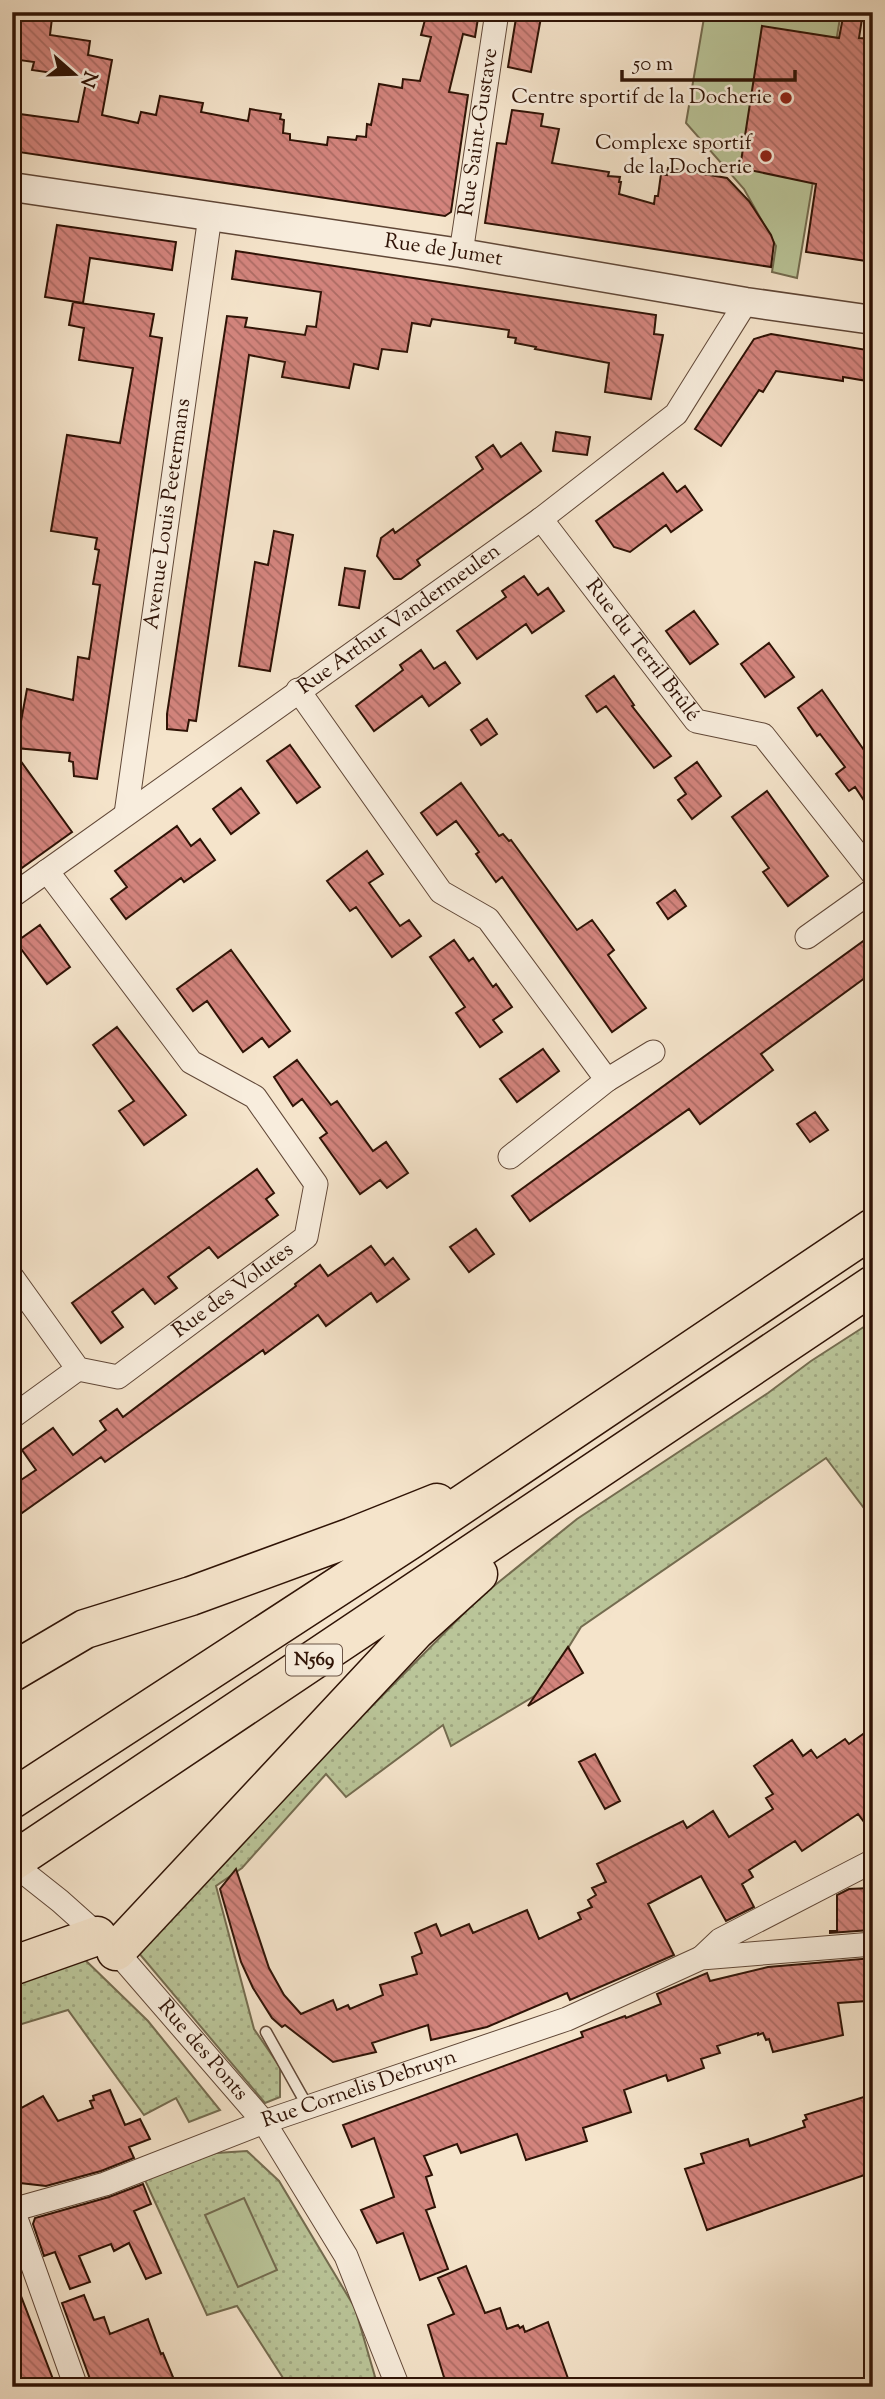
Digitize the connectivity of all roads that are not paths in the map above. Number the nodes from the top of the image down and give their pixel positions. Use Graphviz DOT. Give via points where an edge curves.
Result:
graph roads {
  1 [pos="497,12"];
  2 [pos="12,187"];
  3 [pos="210,216"];
  4 [pos="461,253"];
  5 [pos="746,302"];
  6 [pos="873,320"];
  7 [pos="541,519"];
  8 [pos="298,690"];
  9 [pos="126,814"];
  10 [pos="47,871"];
  11 [pos="873,874"];
  12 [pos="873,890"];
  13 [pos="12,896"];
  14 [pos="807,937"];
  15 [pos="653,1052"];
  16 [pos="607,1080"];
  17 [pos="510,1157"];
  18 [pos="873,1228"];
  19 [pos="12,1277"];
  20 [pos="873,1285"];
  21 [pos="78,1369"];
  22 [pos="12,1418"];
  23 [pos="507,1474"];
  24 [pos="576,1485"];
  25 [pos="12,1672"];
  26 [pos="12,1799"];
  27 [pos="873,1861"];
  28 [pos="12,1863"];
  29 [pos="106,1943"];
  30 [pos="873,1944"];
  31 [pos="701,1958"];
  32 [pos="12,1966"];
  33 [pos="266,2032"];
  34 [pos="308,2107"];
  35 [pos="264,2122"];
  36 [pos="13,2210"];
  37 [pos="76,2387"];
  38 [pos="398,2387"];
  1 -- 4 [label="street, Rue Saint-Gustave"];
  2 -- 3 [label="street, Rue de Jumet"];
  3 -- 4 [label="street, Rue de Jumet"];
  3 -- 9 [label="street, Avenue Louis Peetermans"];
  4 -- 5 [label="street, Rue de Jumet"];
  5 -- 6 [label="street, Rue de Jumet"];
  5 -- 7 [label="street, Rue Arthur Vandermeulen" via="676,414"];
  7 -- 8 [label="street, Rue Arthur Vandermeulen"];
  7 -- 11 [label="street, Rue du Terril Brûlé" via="696,721 764,735"];
  8 -- 9 [label="street, Rue Arthur Vandermeulen"];
  8 -- 16 [label="street" via="442,892 488,919"];
  9 -- 10 [label="street, Rue Arthur Vandermeulen"];
  10 -- 13 [label="street, Rue Arthur Vandermeulen"];
  10 -- 21 [label="street, Rue des Volutes" via="191,1062 255,1097 316,1184 306,1237 118,1377"];
  12 -- 14 [label="street"];
  15 -- 16 [label="street"];
  16 -- 17 [label="street"];
  18 -- 23 [label="highway, N569"];
  19 -- 21 [label="street"];
  20 -- 24 [label="highway, N569"];
  21 -- 22 [label="street"];
  23 -- 25 [label="highway" via="216,1587 85,1629"];
  23 -- 26 [label="highway, N569"];
  24 -- 28 [label="highway, N569"];
  24 -- 29 [label="highway" via="415,1631"];
  27 -- 31 [label="street, Rue Cornelis Debruyn" via="720,1941"];
  28 -- 29 [label="street, Rue des Ponts"];
  29 -- 32 [label="highway"];
  29 -- 35 [label="street, Rue des Ponts"];
  30 -- 31 [label="street, Rue Cornelis Debruyn"];
  31 -- 34 [label="street, Rue Cornelis Debruyn" via="567,2019"];
  33 -- 34 [label="lane"];
  34 -- 35 [label="street, Rue Cornelis Debruyn"];
  35 -- 36 [label="street, Rue Cornelis Debruyn" via="105,2184"];
  35 -- 38 [label="street, Rue des Ponts" via="346,2256"];
  36 -- 37 [label="street"];
}
